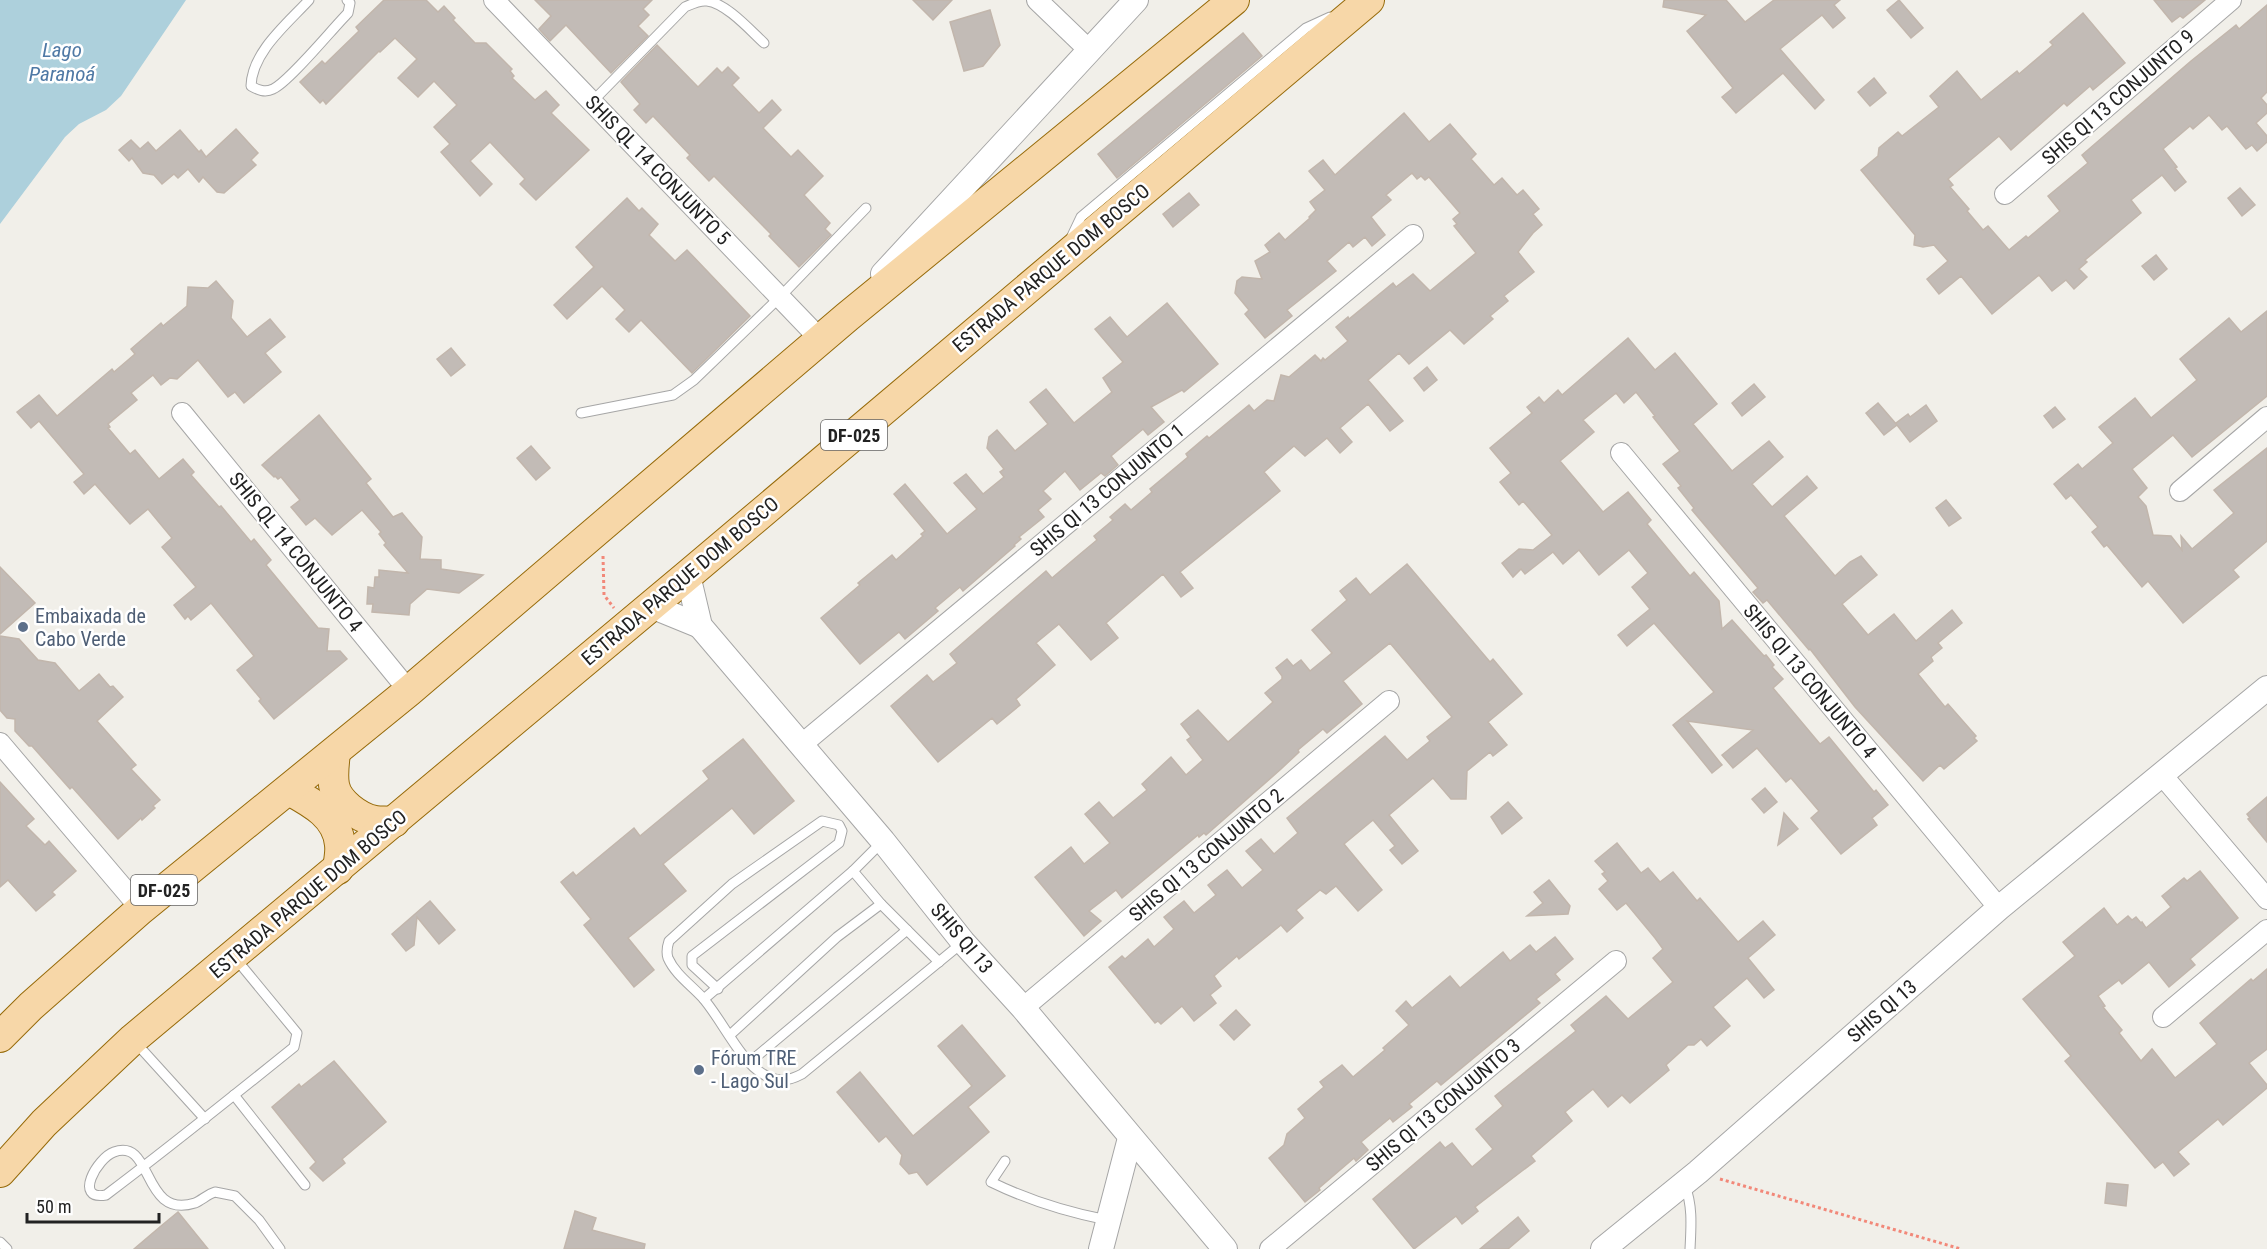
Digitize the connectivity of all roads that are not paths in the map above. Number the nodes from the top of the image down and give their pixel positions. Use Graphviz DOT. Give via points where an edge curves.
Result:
graph roads {
  1 [pos="309,0"];
  2 [pos="347,0"];
  3 [pos="494,0"];
  4 [pos="1038,0"];
  5 [pos="1136,0"];
  6 [pos="1234,0"];
  7 [pos="1369,0"];
  8 [pos="2231,0"];
  9 [pos="764,43"];
  10 [pos="1089,50"];
  11 [pos="592,102"];
  12 [pos="2005,194"];
  13 [pos="866,208"];
  14 [pos="1413,235"];
  15 [pos="780,297"];
  16 [pos="847,317"];
  17 [pos="822,340"];
  18 [pos="182,413"];
  19 [pos="581,413"];
  20 [pos="2267,417"];
  21 [pos="1622,453"];
  22 [pos="2180,491"];
  23 [pos="688,575"];
  24 [pos="651,606"];
  25 [pos="700,626"];
  26 [pos="2267,688"];
  27 [pos="409,691"];
  28 [pos="1389,702"];
  29 [pos="0,743"];
  30 [pos="801,745"];
  31 [pos="335,752"];
  32 [pos="2162,775"];
  33 [pos="289,790"];
  34 [pos="394,822"];
  35 [pos="883,842"];
  36 [pos="338,869"];
  37 [pos="853,871"];
  38 [pos="2267,899"];
  39 [pos="881,904"];
  40 [pos="1999,908"];
  41 [pos="141,909"];
  42 [pos="907,930"];
  43 [pos="2267,930"];
  44 [pos="963,942"];
  45 [pos="234,956"];
  46 [pos="1616,961"];
  47 [pos="939,962"];
  48 [pos="718,989"];
  49 [pos="704,999"];
  50 [pos="1023,1008"];
  51 [pos="2163,1017"];
  52 [pos="730,1035"];
  53 [pos="0,1037"];
  54 [pos="133,1039"];
  55 [pos="750,1062"];
  56 [pos="234,1095"];
  57 [pos="205,1119"];
  58 [pos="1130,1138"];
  59 [pos="1005,1161"];
  60 [pos="144,1167"];
  61 [pos="0,1172"];
  62 [pos="1691,1178"];
  63 [pos="304,1185"];
  64 [pos="1109,1220"];
  65 [pos="0,1242"];
  66 [pos="7,1249"];
  67 [pos="280,1249"];
  68 [pos="1101,1249"];
  69 [pos="1225,1249"];
  70 [pos="1270,1249"];
  71 [pos="1603,1249"];
  72 [pos="1690,1249"];
  1 -- 2 [label="lane" via="261,55 251,75 251,86 260,91 273,89 287,78 348,13"];
  3 -- 11 [label="street, SHIS QL 14 CONJUNTO 5"];
  4 -- 10 [label="street"];
  5 -- 10 [label="street"];
  6 -- 16 [label="main road, DF-025"];
  7 -- 23 [label="main road, ESTRADA PARQUE DOM BOSCO / DF-025"];
  8 -- 12 [label="street, SHIS QI 13 CONJUNTO 9"];
  9 -- 11 [label="lane" via="724,7 707,1 695,2 685,7"];
  10 -- 16 [label="street"];
  11 -- 15 [label="street, SHIS QL 14 CONJUNTO 5"];
  13 -- 15 [label="lane"];
  14 -- 30 [label="street, SHIS QI 13 CONJUNTO 1"];
  15 -- 17 [label="street, SHIS QL 14 CONJUNTO 5"];
  15 -- 19 [label="lane" via="694,381 673,395"];
  16 -- 17 [label="main road, DF-025"];
  17 -- 27 [label="main road, DF-025"];
  18 -- 27 [label="street, SHIS QL 14 CONJUNTO 4"];
  20 -- 22 [label="street"];
  21 -- 40 [label="street, SHIS QI 13 CONJUNTO 4"];
  23 -- 24 [label="main road, ESTRADA PARQUE DOM BOSCO / DF-025"];
  23 -- 25 [label="street, SHIS QI 13"];
  24 -- 25 [label="street, SHIS QI 13"];
  24 -- 34 [label="main road, ESTRADA PARQUE DOM BOSCO / DF-025"];
  25 -- 30 [label="street, SHIS QI 13"];
  26 -- 32 [label="street, SHIS QI 13"];
  27 -- 31 [label="main road, DF-025"];
  28 -- 50 [label="street, SHIS QI 13 CONJUNTO 2"];
  29 -- 41 [label="street"];
  30 -- 35 [label="street, SHIS QI 13"];
  31 -- 33 [label="main road, DF-025"];
  31 -- 34 [label="main road" via="334,788 343,803 374,821"];
  32 -- 38 [label="street"];
  32 -- 40 [label="street, SHIS QI 13"];
  33 -- 36 [label="main road" via="316,806 332,822 340,845"];
  33 -- 41 [label="main road, DF-025"];
  34 -- 36 [label="main road, ESTRADA PARQUE DOM BOSCO / DF-025"];
  35 -- 37 [label="lane"];
  35 -- 44 [label="street, SHIS QI 13"];
  36 -- 45 [label="main road, ESTRADA PARQUE DOM BOSCO / DF-025"];
  37 -- 39 [label="lane"];
  37 -- 48 [label="lane"];
  39 -- 42 [label="lane"];
  39 -- 52 [label="lane" via="837,937"];
  40 -- 62 [label="street, SHIS QI 13"];
  41 -- 53 [label="main road, DF-025"];
  42 -- 47 [label="lane"];
  42 -- 55 [label="lane"];
  43 -- 51 [label="street"];
  44 -- 47 [label="lane"];
  44 -- 50 [label="street, SHIS QI 13"];
  45 -- 54 [label="main road, ESTRADA PARQUE DOM BOSCO / DF-025"];
  45 -- 56 [label="lane" via="297,1033 294,1047"];
  46 -- 70 [label="street, SHIS QI 13 CONJUNTO 3"];
  47 -- 55 [label="lane" via="789,1081 762,1074"];
  48 -- 49 [label="lane"];
  48 -- 49 [label="lane" via="692,965 692,956 839,843 839,825 822,821 814,825 732,884 669,940 669,960"];
  49 -- 52 [label="lane"];
  50 -- 58 [label="street, SHIS QI 13"];
  52 -- 55 [label="lane"];
  54 -- 57 [label="lane"];
  54 -- 61 [label="main road, ESTRADA PARQUE DOM BOSCO / DF-025" via="44,1123"];
  56 -- 57 [label="lane"];
  56 -- 63 [label="lane"];
  57 -- 60 [label="lane"];
  58 -- 64 [label="street"];
  58 -- 69 [label="street, SHIS QI 13"];
  59 -- 64 [label="lane" via="991,1182 1061,1210"];
  60 -- 60 [label="lane" via="106,1195 93,1193 90,1188 93,1173 110,1154 120,1150 138,1157"];
  60 -- 67 [label="lane" via="157,1195 176,1204 196,1202 215,1192 235,1196"];
  62 -- 71 [label="street, SHIS QI 13"];
  62 -- 72 [label="lane"];
  64 -- 68 [label="street"];
  65 -- 66 [label="lane"];
}
